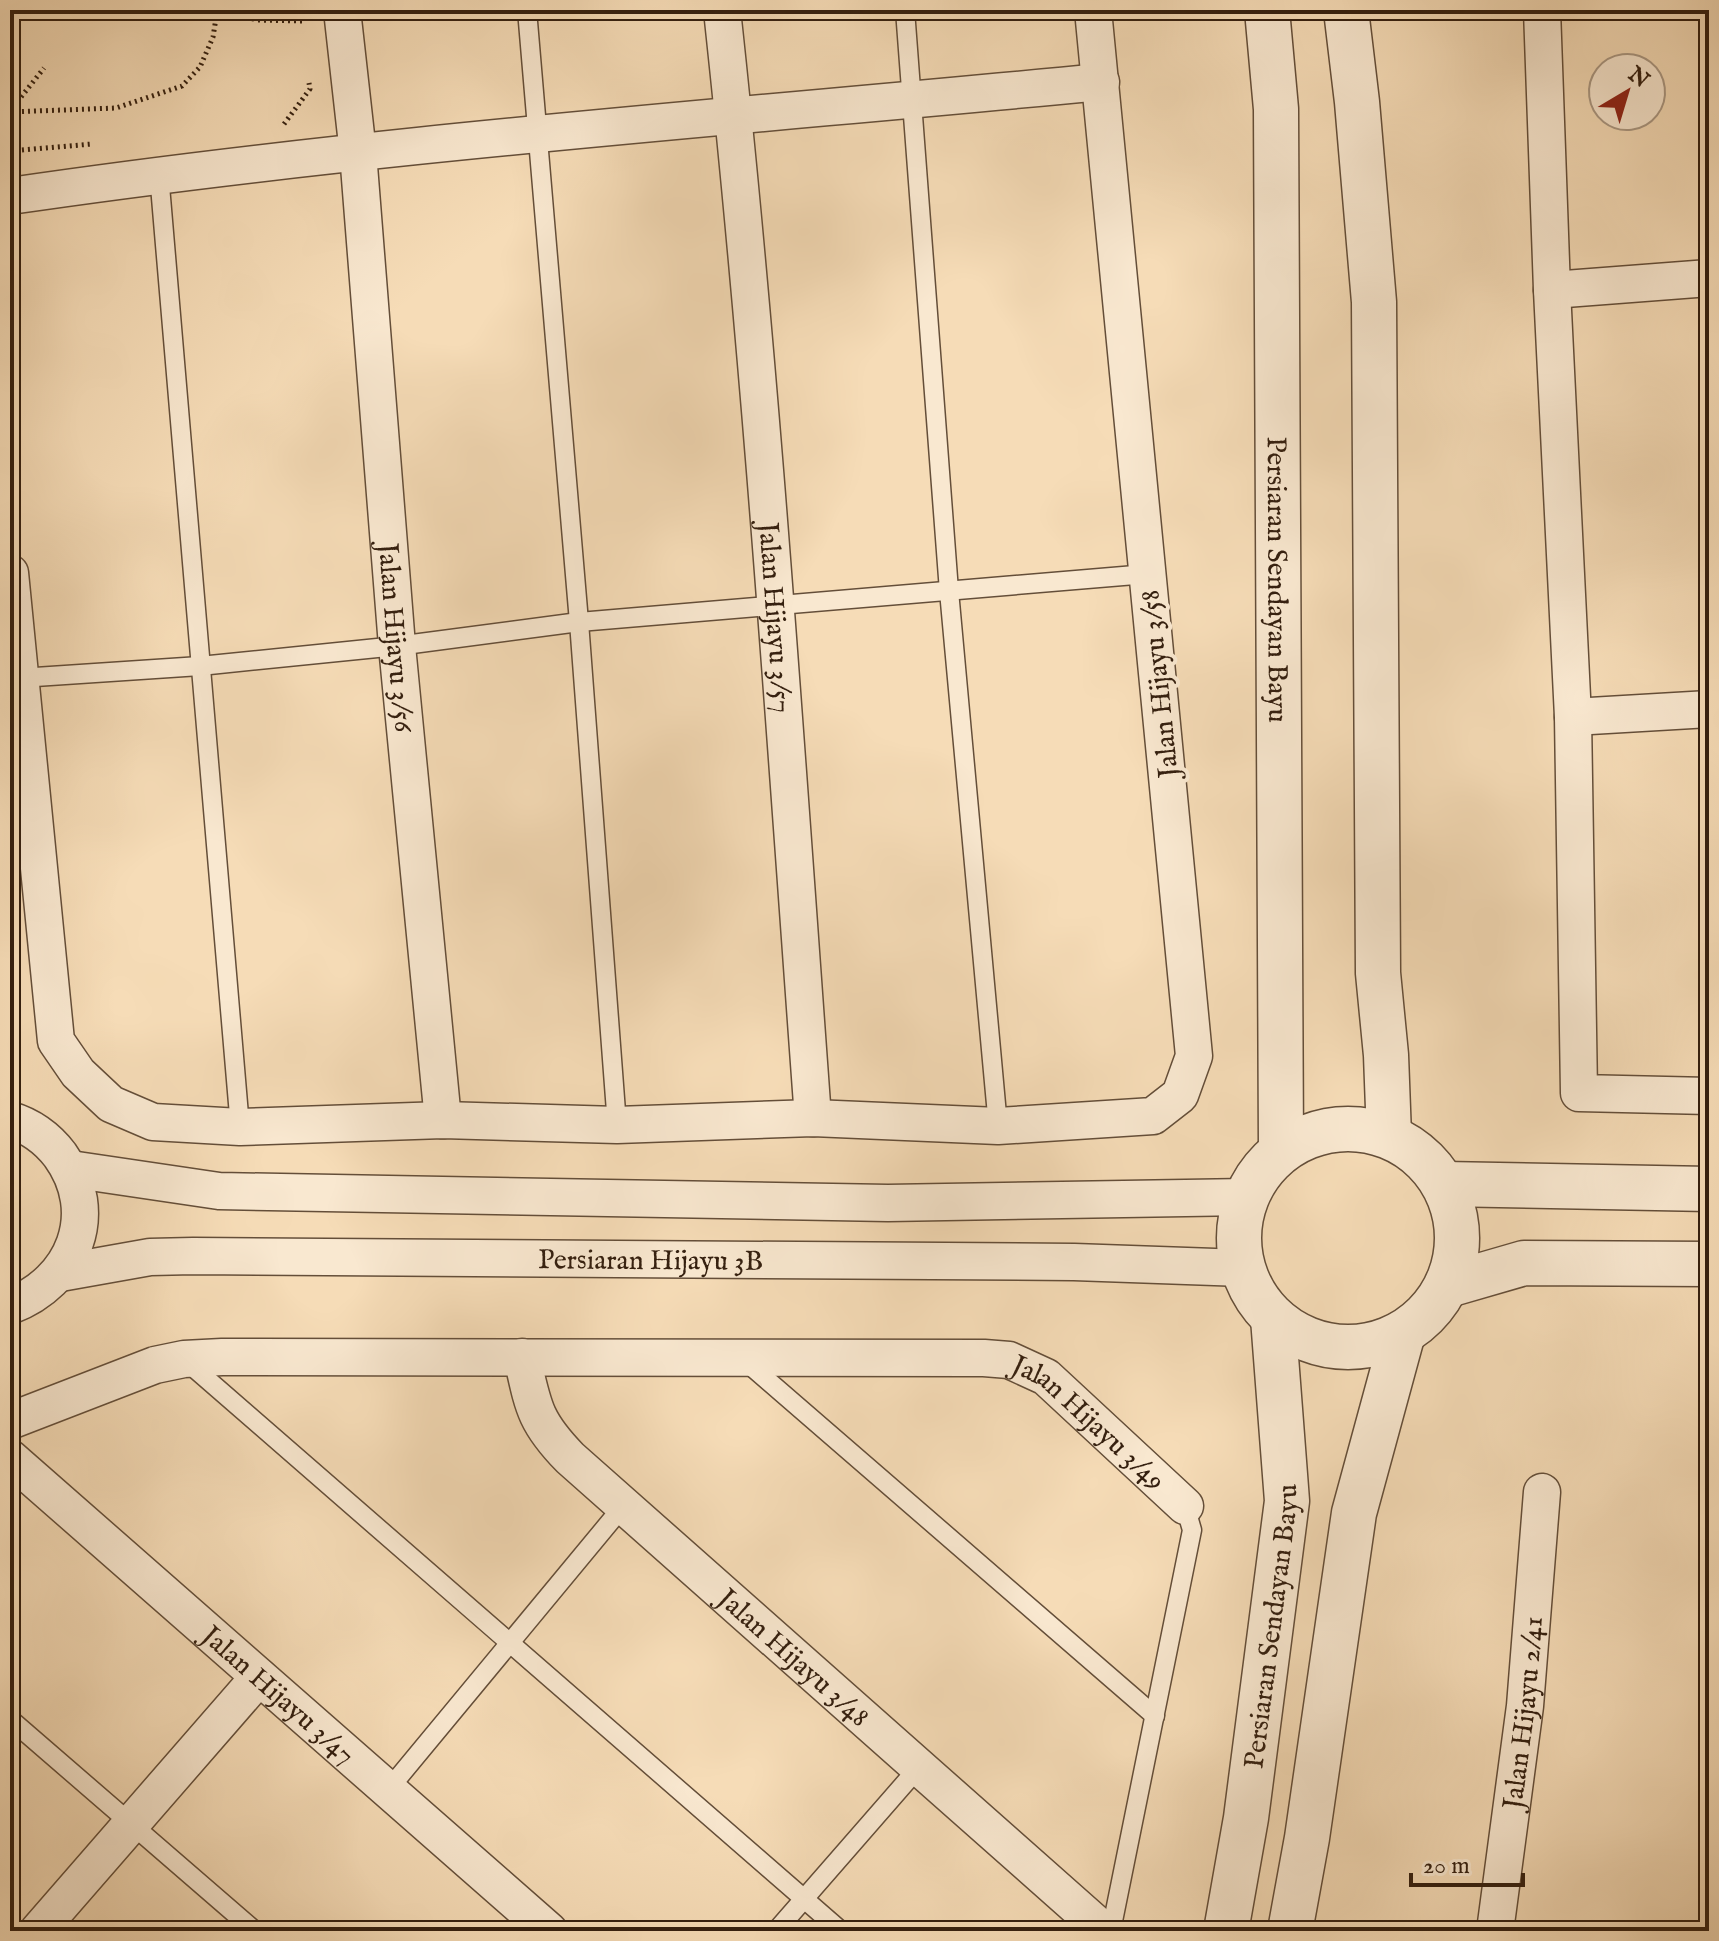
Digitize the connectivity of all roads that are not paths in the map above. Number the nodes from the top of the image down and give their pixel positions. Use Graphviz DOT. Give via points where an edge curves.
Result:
graph roads {
  1 [pos="342,10"];
  2 [pos="527,10"];
  3 [pos="722,10"];
  4 [pos="905,10"];
  5 [pos="1093,10"];
  6 [pos="1267,10"];
  7 [pos="1346,10"];
  8 [pos="1542,10"];
  9 [pos="1101,82"];
  10 [pos="912,100"];
  11 [pos="733,117"];
  12 [pos="537,133"];
  13 [pos="358,153"];
  14 [pos="159,174"];
  15 [pos="10,196"];
  16 [pos="1709,278"];
  17 [pos="1552,290"];
  18 [pos="10,573"];
  19 [pos="1147,574"];
  20 [pos="949,591"];
  21 [pos="776,605"];
  22 [pos="579,622"];
  23 [pos="397,646"];
  24 [pos="200,666"];
  25 [pos="20,678"];
  26 [pos="1709,709"];
  27 [pos="1573,717"];
  28 [pos="1709,1096"];
  29 [pos="15,1114"];
  30 [pos="813,1118"];
  31 [pos="443,1120"];
  32 [pos="617,1125"];
  33 [pos="998,1126"];
  34 [pos="240,1127"];
  35 [pos="1389,1136"];
  36 [pos="1281,1150"];
  37 [pos="70,1169"];
  38 [pos="1444,1184"];
  39 [pos="1709,1189"];
  40 [pos="1247,1197"];
  41 [pos="1709,1264"];
  42 [pos="1243,1268"];
  43 [pos="60,1273"];
  44 [pos="1448,1285"];
  45 [pos="10,1306"];
  46 [pos="1273,1318"];
  47 [pos="1403,1333"];
  48 [pos="522,1357"];
  49 [pos="742,1358"];
  50 [pos="184,1359"];
  51 [pos="10,1421"];
  52 [pos="10,1458"];
  53 [pos="1542,1492"];
  54 [pos="624,1505"];
  55 [pos="1185,1506"];
  56 [pos="510,1643"];
  57 [pos="259,1677"];
  58 [pos="1155,1716"];
  59 [pos="10,1719"];
  60 [pos="919,1767"];
  61 [pos="388,1790"];
  62 [pos="130,1825"];
  63 [pos="804,1899"];
  64 [pos="38,1931"];
  65 [pos="255,1931"];
  66 [pos="549,1931"];
  67 [pos="776,1931"];
  68 [pos="841,1931"];
  69 [pos="1104,1931"];
  70 [pos="1111,1931"];
  71 [pos="1226,1931"];
  72 [pos="1290,1931"];
  73 [pos="1495,1931"];
  1 -- 13 [label="street, Jalan Hijayu 3/56"];
  2 -- 12 [label="lane"];
  3 -- 11 [label="street, Jalan Hijayu 3/57"];
  4 -- 10 [label="lane"];
  5 -- 9 [label="street, Jalan Hijayu 3/58"];
  6 -- 36 [label="street, Persiaran Sendayan Bayu" via="1276,109"];
  7 -- 35 [label="street" via="1374,302 1378,973"];
  8 -- 17 [label="street"];
  9 -- 10 [label="street"];
  9 -- 19 [label="street, Jalan Hijayu 3/58"];
  10 -- 11 [label="street"];
  10 -- 20 [label="lane"];
  11 -- 12 [label="street"];
  11 -- 21 [label="street, Jalan Hijayu 3/57"];
  12 -- 13 [label="street"];
  12 -- 22 [label="lane"];
  13 -- 14 [label="street"];
  13 -- 23 [label="street, Jalan Hijayu 3/56"];
  14 -- 15 [label="street"];
  14 -- 24 [label="lane"];
  16 -- 17 [label="street"];
  17 -- 27 [label="street"];
  18 -- 25 [label="street, Jalan Hijayu 3/58"];
  19 -- 20 [label="lane"];
  19 -- 33 [label="street, Jalan Hijayu 3/58" via="1194,1056 1180,1095 1153,1116"];
  20 -- 21 [label="lane"];
  20 -- 33 [label="lane"];
  21 -- 22 [label="lane"];
  21 -- 30 [label="street, Jalan Hijayu 3/57"];
  22 -- 23 [label="lane"];
  22 -- 32 [label="lane"];
  23 -- 24 [label="lane"];
  23 -- 31 [label="street, Jalan Hijayu 3/56"];
  24 -- 25 [label="lane"];
  24 -- 34 [label="lane"];
  25 -- 34 [label="street, Jalan Hijayu 3/58" via="56,1041 78,1073 111,1104 153,1122"];
  26 -- 27 [label="street"];
  27 -- 28 [label="street" via="1579,1093"];
  29 -- 37 [label="street" via="51,1143"];
  30 -- 32 [label="street, Jalan Hijayu 3/58"];
  30 -- 33 [label="street, Jalan Hijayu 3/58"];
  31 -- 32 [label="street, Jalan Hijayu 3/58"];
  31 -- 34 [label="street, Jalan Hijayu 3/58"];
  35 -- 36 [label="street" via="1352,1128 1314,1133"];
  35 -- 38 [label="street" via="1420,1156"];
  36 -- 40 [label="street" via="1255,1178"];
  37 -- 40 [label="street, Persiaran Hijayu 3B" via="219,1191 888,1203"];
  37 -- 43 [label="street" via="79,1195 80,1223 74,1249"];
  38 -- 39 [label="street"];
  38 -- 44 [label="street" via="1456,1219 1457,1252"];
  40 -- 42 [label="street" via="1240,1213 1238,1251"];
  41 -- 44 [label="street" via="1524,1263"];
  42 -- 43 [label="street, Persiaran Hijayu 3B" via="193,1256 150,1257"];
  42 -- 46 [label="street" via="1249,1288"];
  43 -- 45 [label="street" via="38,1293"];
  44 -- 47 [label="street" via="1429,1313"];
  46 -- 47 [label="street" via="1302,1338 1336,1347 1370,1346"];
  46 -- 71 [label="street, Persiaran Sendayan Bayu" via="1287,1501"];
  47 -- 72 [label="street" via="1354,1513"];
  48 -- 49 [label="street, Jalan Hijayu 3/49"];
  48 -- 50 [label="street, Jalan Hijayu 3/49"];
  48 -- 54 [label="street, Jalan Hijayu 3/48" via="533,1411 551,1438"];
  49 -- 55 [label="street, Jalan Hijayu 3/49" via="1009,1360 1046,1377"];
  49 -- 58 [label="lane"];
  50 -- 51 [label="street, Jalan Hijayu 3/49" via="155,1365"];
  50 -- 56 [label="lane"];
  52 -- 57 [label="street, Jalan Hijayu 3/47"];
  53 -- 73 [label="street, Jalan Hijayu 2/41" via="1525,1706"];
  54 -- 56 [label="lane"];
  54 -- 60 [label="street, Jalan Hijayu 3/48"];
  55 -- 58 [label="lane" via="1192,1530"];
  56 -- 61 [label="lane"];
  56 -- 63 [label="lane"];
  57 -- 61 [label="street, Jalan Hijayu 3/47"];
  57 -- 62 [label="street"];
  58 -- 70 [label="lane"];
  59 -- 62 [label="lane"];
  60 -- 63 [label="lane"];
  60 -- 69 [label="street, Jalan Hijayu 3/48"];
  61 -- 66 [label="street, Jalan Hijayu 3/47"];
  62 -- 64 [label="street"];
  62 -- 65 [label="lane"];
  63 -- 67 [label="lane"];
  63 -- 68 [label="lane"];
}
